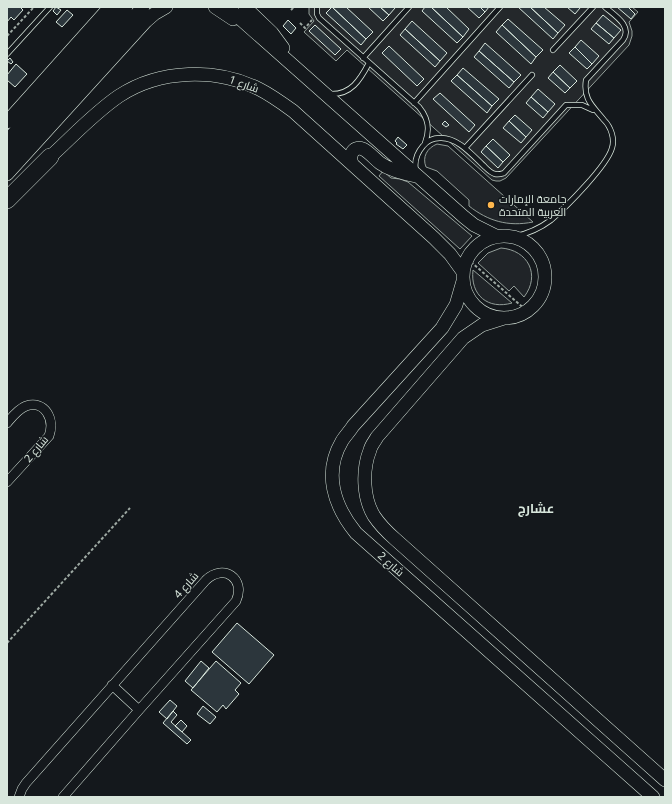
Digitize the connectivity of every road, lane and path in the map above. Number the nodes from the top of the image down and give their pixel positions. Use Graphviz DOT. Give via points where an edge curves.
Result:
graph roads {
  1 [pos="34,7"];
  2 [pos="50,7"];
  3 [pos="110,7"];
  4 [pos="126,7"];
  5 [pos="143,7"];
  6 [pos="166,7"];
  7 [pos="215,7"];
  8 [pos="227,7"];
  9 [pos="236,7"];
  10 [pos="245,7"];
  11 [pos="294,7"];
  12 [pos="316,7"];
  13 [pos="409,7"];
  14 [pos="500,7"];
  15 [pos="592,7"];
  16 [pos="605,7"];
  17 [pos="291,10"];
  18 [pos="317,14"];
  19 [pos="300,23"];
  20 [pos="7,36"];
  21 [pos="553,50"];
  22 [pos="286,52"];
  23 [pos="7,54"];
  24 [pos="363,58"];
  25 [pos="369,63"];
  26 [pos="304,74"];
  27 [pos="532,75"];
  28 [pos="325,94"];
  29 [pos="414,103"];
  30 [pos="595,111"];
  31 [pos="7,122"];
  32 [pos="7,141"];
  33 [pos="425,143"];
  34 [pos="465,148"];
  35 [pos="7,157"];
  36 [pos="50,157"];
  37 [pos="353,165"];
  38 [pos="7,174"];
  39 [pos="418,177"];
  40 [pos="7,200"];
  41 [pos="7,211"];
  42 [pos="496,236"];
  43 [pos="513,237"];
  44 [pos="467,259"];
  45 [pos="463,277"];
  46 [pos="527,311"];
  47 [pos="504,318"];
  48 [pos="7,423"];
  49 [pos="7,482"];
  50 [pos="130,508"];
  51 [pos="7,643"];
  52 [pos="112,685"];
  53 [pos="139,710"];
  54 [pos="665,780"];
  55 [pos="19,797"];
  56 [pos="63,797"];
  57 [pos="653,797"];
  1 -- 20 [label="path"];
  2 -- 23 [label="lane"];
  3 -- 31 [label="street"];
  4 -- 32 [label="street"];
  5 -- 35 [label="street"];
  6 -- 38 [label="street" via="146,21"];
  7 -- 26 [label="street"];
  8 -- 26 [label="street"];
  9 -- 22 [label="street"];
  10 -- 22 [label="street" via="272,33"];
  11 -- 17 [label="path"];
  12 -- 18 [label="lane"];
  13 -- 24 [label="lane"];
  14 -- 29 [label="lane"];
  15 -- 21 [label="lane"];
  16 -- 30 [label="lane" via="624,24 626,34 586,80 586,94"];
  18 -- 19 [label="path" via="305,28"];
  18 -- 24 [label="lane" via="322,22"];
  22 -- 26 [label="street"];
  24 -- 25 [label="lane"];
  25 -- 28 [label="lane" via="353,87 344,92"];
  25 -- 29 [label="lane"];
  26 -- 28 [label="street"];
  27 -- 34 [label="lane"];
  28 -- 39 [label="street"];
  29 -- 33 [label="lane" via="427,120 429,128"];
  30 -- 34 [label="lane" via="582,104 566,105 500,175 492,173"];
  30 -- 43 [label="lane" via="610,128 613,138 607,160 551,220 533,231"];
  33 -- 34 [label="lane" via="442,138"];
  33 -- 39 [label="lane" via="415,162"];
  36 -- 37 [label="street, شارع 1" via="120,95 154,80 192,74 222,77 260,89 293,111"];
  36 -- 40 [label="highway"];
  36 -- 41 [label="street, شارع 1"];
  37 -- 39 [label="street" via="350,159 352,153 360,149 393,170"];
  37 -- 45 [label="street, شارع 1" via="450,254"];
  39 -- 42 [label="street" via="474,225"];
  42 -- 43 [label="street"];
  42 -- 44 [label="street" via="482,242"];
  43 -- 46 [label="street" via="532,247 541,258 545,273 544,288 538,301"];
  44 -- 45 [label="street, شارع 2"];
  44 -- 46 [label="path"];
  45 -- 47 [label="street, شارع 1" via="468,297 480,310"];
  45 -- 57 [label="street, شارع 2" via="456,305 442,328 353,426 342,442 333,474 336,501 345,520 356,532"];
  46 -- 47 [label="street, شارع 2"];
  47 -- 54 [label="street, شارع 2" via="482,325 463,338 377,436 366,463 365,478 369,501 382,527"];
  48 -- 49 [label="street, شارع 2" via="21,408 33,405 46,411 52,423 49,436"];
  50 -- 51 [label="path"];
  52 -- 53 [label="street"];
  52 -- 53 [label="street, شارع 4" via="210,576 223,572 234,578 239,589 236,602"];
  52 -- 55 [label="street, شارع 4" via="26,783"];
  53 -- 56 [label="street, شارع 4"];
}
